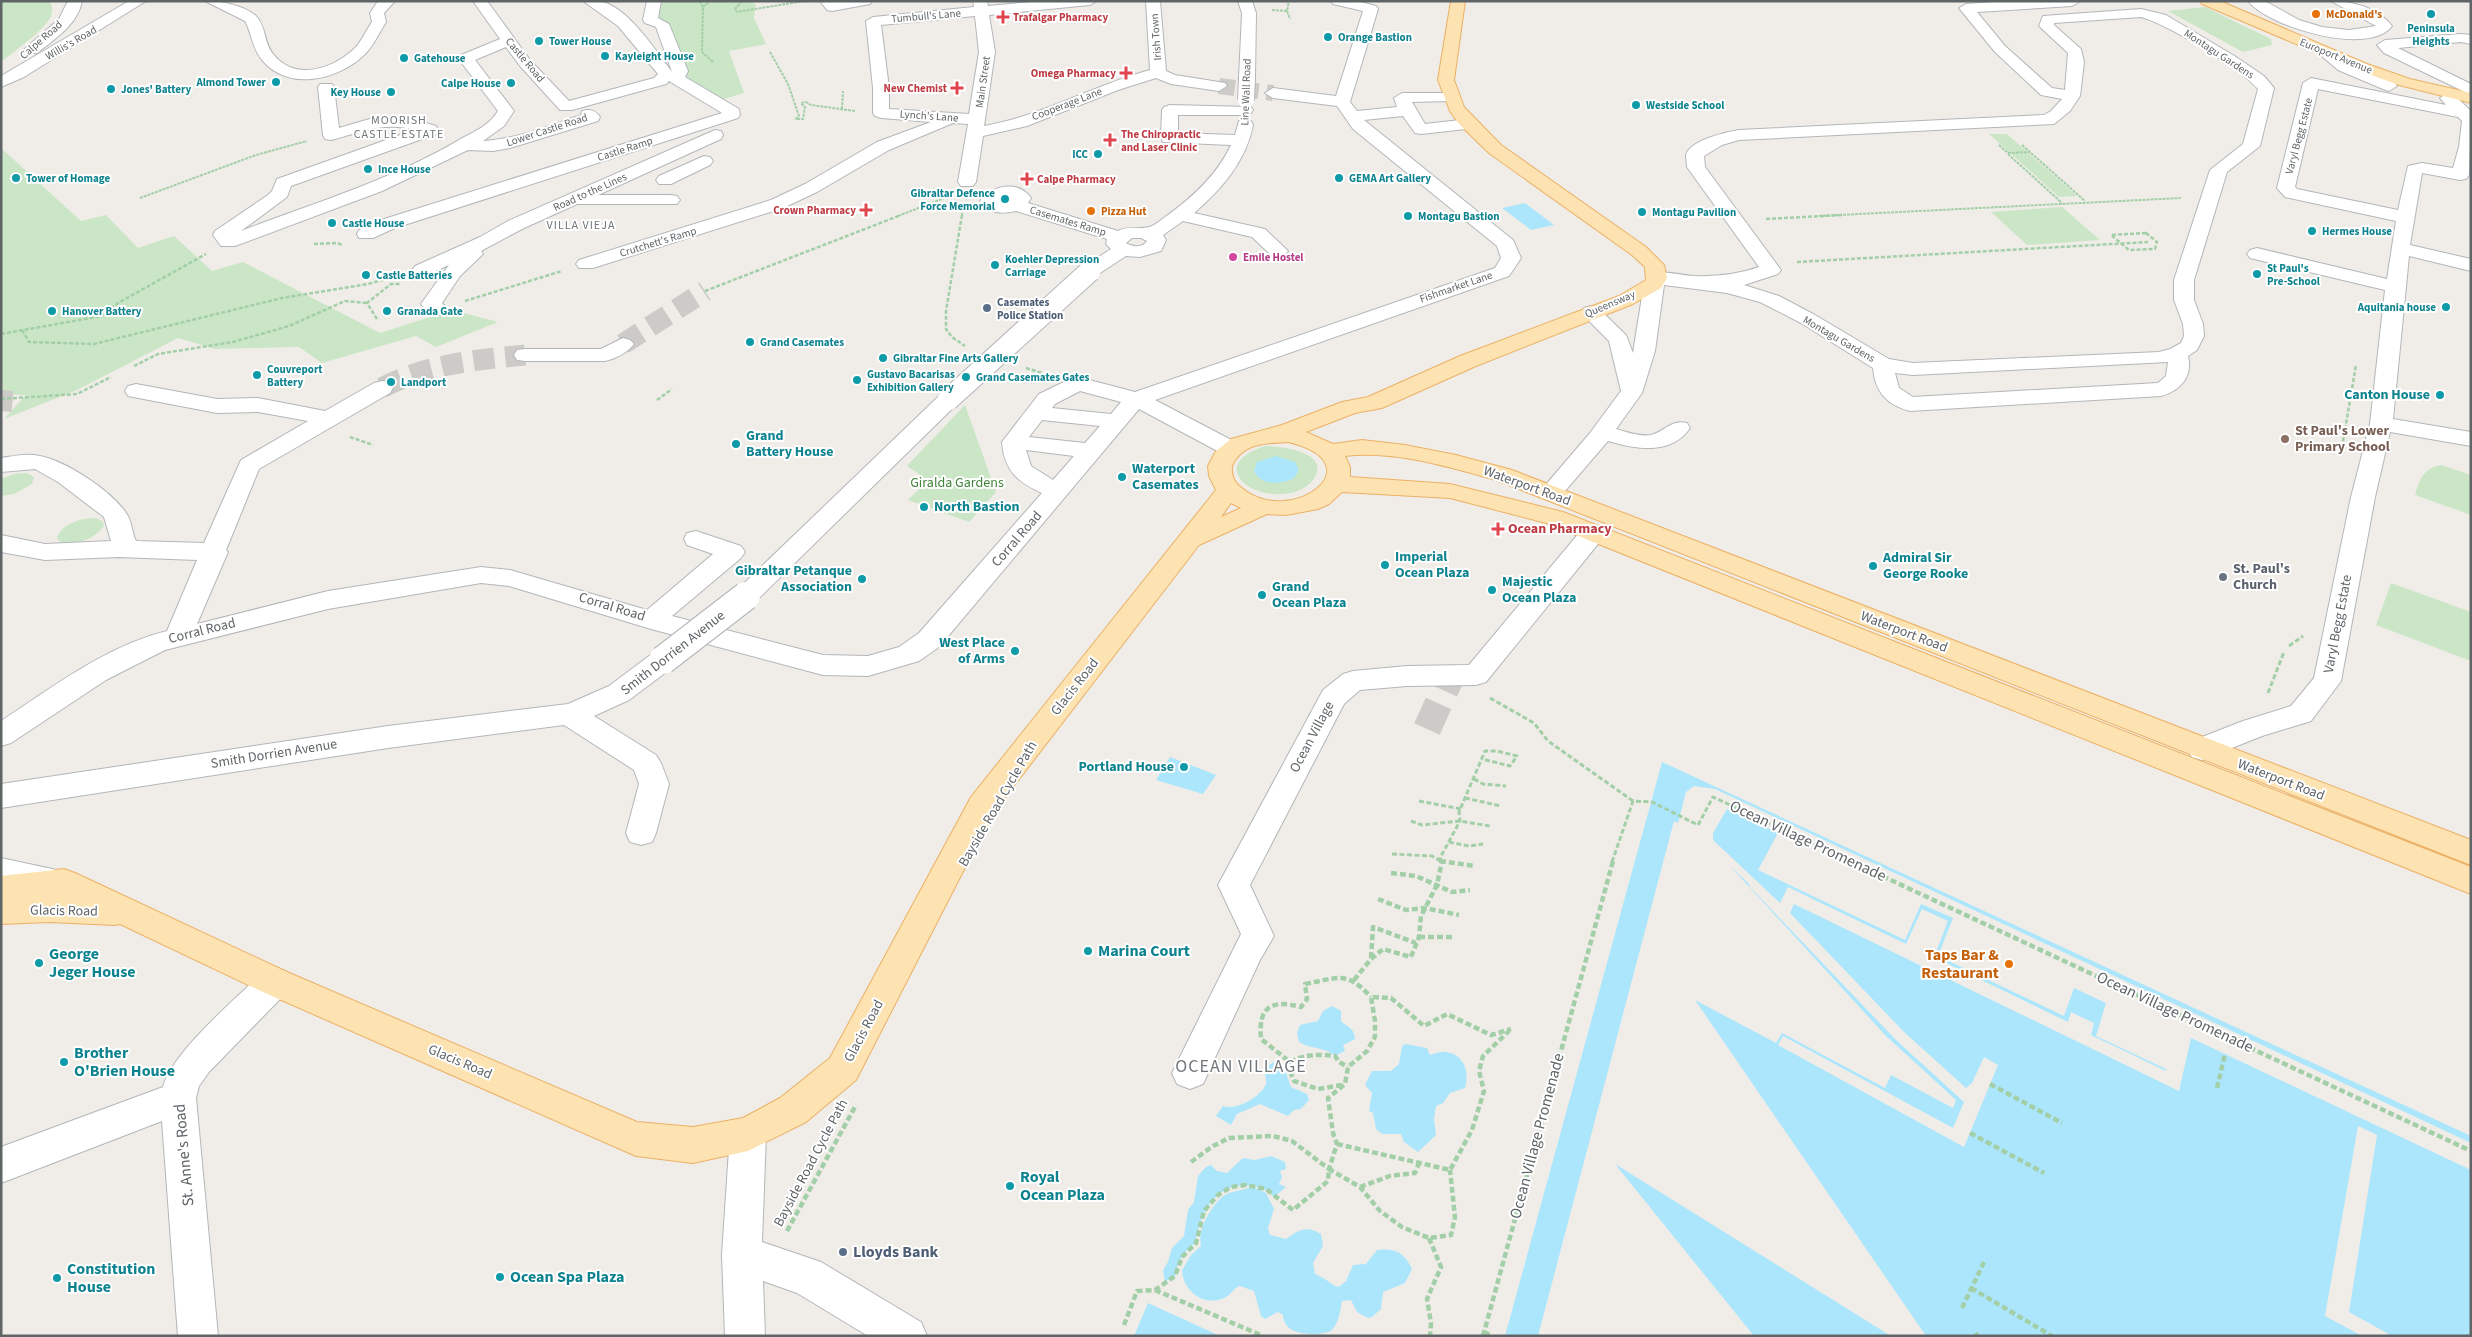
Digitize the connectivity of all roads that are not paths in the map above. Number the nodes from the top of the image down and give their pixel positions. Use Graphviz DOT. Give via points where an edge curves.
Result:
graph roads {
  1 [pos="75,1"];
  2 [pos="139,1"];
  3 [pos="212,1"];
  4 [pos="480,1"];
  5 [pos="590,1"];
  6 [pos="654,1"];
  7 [pos="826,1"];
  8 [pos="865,1"];
  9 [pos="946,1"];
  10 [pos="1090,1"];
  11 [pos="1153,1"];
  12 [pos="1245,1"];
  13 [pos="1338,1"];
  14 [pos="1458,1"];
  15 [pos="2086,1"];
  16 [pos="2112,1"];
  17 [pos="2207,1"];
  18 [pos="2223,1"];
  19 [pos="2333,1"];
  20 [pos="2338,1"];
  21 [pos="379,2"];
  22 [pos="2259,4"];
  23 [pos="977,8"];
  24 [pos="2142,13"];
  25 [pos="2267,27"];
  26 [pos="2471,40"];
  27 [pos="509,41"];
  28 [pos="2325,52"];
  29 [pos="1158,72"];
  30 [pos="1,74"];
  31 [pos="1,82"];
  32 [pos="2405,82"];
  33 [pos="1219,86"];
  34 [pos="326,87"];
  35 [pos="2471,90"];
  36 [pos="1273,93"];
  37 [pos="1450,96"];
  38 [pos="2072,96"];
  39 [pos="2443,97"];
  40 [pos="2471,98"];
  41 [pos="577,104"];
  42 [pos="1246,105"];
  43 [pos="2466,108"];
  44 [pos="1347,109"];
  45 [pos="1407,111"];
  46 [pos="882,113"];
  47 [pos="732,115"];
  48 [pos="956,118"];
  49 [pos="1469,124"];
  50 [pos="976,126"];
  51 [pos="2470,139"];
  52 [pos="1241,140"];
  53 [pos="464,144"];
  54 [pos="709,158"];
  55 [pos="664,180"];
  56 [pos="967,186"];
  57 [pos="583,200"];
  58 [pos="671,200"];
  59 [pos="1016,205"];
  60 [pos="1180,215"];
  61 [pos="2405,217"];
  62 [pos="366,234"];
  63 [pos="487,241"];
  64 [pos="1121,244"];
  65 [pos="2400,248"];
  66 [pos="1278,250"];
  67 [pos="2257,254"];
  68 [pos="586,264"];
  69 [pos="2471,265"];
  70 [pos="1768,267"];
  71 [pos="422,270"];
  72 [pos="1656,281"];
  73 [pos="1697,282"];
  74 [pos="2396,287"];
  75 [pos="438,310"];
  76 [pos="1591,312"];
  77 [pos="1808,319"];
  78 [pos="623,344"];
  79 [pos="2177,354"];
  80 [pos="525,355"];
  81 [pos="1883,365"];
  82 [pos="382,388"];
  83 [pos="136,391"];
  84 [pos="1631,393"];
  85 [pos="1374,403"];
  86 [pos="330,419"];
  87 [pos="1030,421"];
  88 [pos="1116,423"];
  89 [pos="2381,424"];
  90 [pos="1679,428"];
  91 [pos="1603,432"];
  92 [pos="1264,436"];
  93 [pos="2471,439"];
  94 [pos="1231,449"];
  95 [pos="1337,461"];
  96 [pos="1,465"];
  97 [pos="1229,490"];
  98 [pos="1058,491"];
  99 [pos="1551,493"];
  100 [pos="1265,506"];
  101 [pos="1593,534"];
  102 [pos="124,538"];
  103 [pos="696,539"];
  104 [pos="1189,540"];
  105 [pos="1,543"];
  106 [pos="215,552"];
  107 [pos="651,620"];
  108 [pos="2354,634"];
  109 [pos="178,637"];
  110 [pos="2333,651"];
  111 [pos="568,714"];
  112 [pos="1,735"];
  113 [pos="2202,749"];
  114 [pos="1,796"];
  115 [pos="641,833"];
  116 [pos="2471,852"];
  117 [pos="1,871"];
  118 [pos="2471,881"];
  119 [pos="64,882"];
  120 [pos="1,889"];
  121 [pos="1,911"];
  122 [pos="126,913"];
  123 [pos="275,982"];
  124 [pos="1190,1073"];
  125 [pos="178,1098"];
  126 [pos="748,1134"];
  127 [pos="1,1165"];
  128 [pos="756,1259"];
  129 [pos="198,1336"];
  130 [pos="745,1336"];
  131 [pos="907,1336"];
  1 -- 30 [label="street, Calpe Road" via="72,12 57,29"];
  2 -- 31 [label="street, Willis’s Road"];
  3 -- 21 [label="street" via="250,18 260,47 269,60 290,73 307,75 336,70 356,55 379,22"];
  4 -- 27 [label="street, Castle Road"];
  5 -- 41 [label="street, Lower Castle Road" via="627,26 666,75 660,80"];
  6 -- 47 [label="street" via="650,20 662,24 680,71 676,79 733,112"];
  7 -- 8 [label="street" via="832,7"];
  9 -- 23 [label="street"];
  10 -- 23 [label="street"];
  11 -- 29 [label="street, Irish Town"];
  12 -- 42 [label="street, Line Wall Road, bridge" via="1249,13"];
  13 -- 44 [label="street" via="1371,9"];
  14 -- 37 [label="main road" via="1446,80"];
  15 -- 38 [label="street" via="1959,9 2046,92"];
  16 -- 24 [label="street, Montagu Gardens"];
  17 -- 25 [label="main road, Europort Avenue"];
  18 -- 25 [label="main road, Europort Avenue"];
  19 -- 22 [label="street" via="2328,8 2361,25 2324,28"];
  20 -- 22 [label="street" via="2385,26 2380,31 2339,36 2292,22"];
  23 -- 46 [label="street, Tumbull's Lane" via="873,21"];
  23 -- 50 [label="street, Main Street" via="987,52"];
  24 -- 38 [label="street, Montagu Gardens" via="2046,20 2046,26 2076,52 2077,76"];
  24 -- 79 [label="street, Montagu Gardens" via="2169,21 2231,60 2266,88 2251,146 2218,170 2184,280 2184,300 2194,324 2194,336 2190,346"];
  25 -- 28 [label="main road, Europort Avenue"];
  26 -- 35 [label="street" via="2461,38 2385,46"];
  27 -- 41 [label="street, Castle Road" via="566,107"];
  27 -- 53 [label="street" via="466,58 506,111 491,128"];
  28 -- 32 [label="main road, Europort Avenue"];
  28 -- 39 [label="street" via="2357,74 2393,87"];
  29 -- 33 [label="street" via="1171,78"];
  29 -- 50 [label="street, Cooperage Lane" via="1014,123"];
  32 -- 39 [label="main road, Europort Avenue" via="2416,90"];
  32 -- 40 [label="main road, Europort Avenue"];
  34 -- 53 [label="street" via="330,135 373,123 403,121 430,130 283,183 281,193 274,199 222,235 228,242 367,193"];
  36 -- 44 [label="street"];
  37 -- 45 [label="street" via="1402,98"];
  37 -- 49 [label="main road"];
  38 -- 70 [label="street, Montagu Gardens" via="2063,110 2048,120 1739,135 1721,138 1703,147 1695,155 1696,167"];
  39 -- 43 [label="street, Varyl Begg Estate"];
  41 -- 53 [label="street, Lower Castle Road" via="592,118 493,147"];
  42 -- 52 [label="street, Line Wall Road"];
  42 -- 52 [label="street" via="1170,110 1169,138"];
  43 -- 51 [label="street, Varyl Begg Estate"];
  43 -- 61 [label="street, Varyl Begg Estate" via="2311,84 2286,188 2291,193"];
  44 -- 45 [label="street"];
  44 -- 88 [label="street, Fishmarket Lane" via="1359,125 1497,235 1510,252 1509,263 1502,272"];
  45 -- 49 [label="street" via="1421,129"];
  46 -- 48 [label="street, Lynch's Lane"];
  47 -- 62 [label="street, Castle Ramp" via="388,224"];
  47 -- 63 [label="street, Road to the Lines" via="717,134 515,225"];
  48 -- 50 [label="street, Lynch's Lane"];
  48 -- 68 [label="street, Crutchett's Ramp" via="883,146 777,204"];
  49 -- 72 [label="main road" via="1495,149 1638,251 1654,265"];
  50 -- 56 [label="street, Main Street"];
  51 -- 61 [label="street, Varyl Begg Estate" via="2460,175 2415,169"];
  52 -- 60 [label="street, Line Wall Road" via="1224,172"];
  54 -- 55 [label="street"];
  57 -- 58 [label="street"];
  59 -- 64 [label="street, Casemates Ramp"];
  60 -- 64 [label="street, Line Wall Road" via="1151,234 1157,240 1154,247 1136,252"];
  60 -- 66 [label="street" via="1258,233"];
  61 -- 65 [label="street, Varyl Begg Estate"];
  63 -- 71 [label="street, Road to the Lines"];
  63 -- 75 [label="street" via="454,272 431,304"];
  64 -- 111 [label="street, Smith Dorrien Avenue, bridge" via="948,400 746,596 618,696"];
  65 -- 69 [label="street"];
  65 -- 74 [label="street, Varyl Begg Estate"];
  67 -- 74 [label="street"];
  70 -- 73 [label="street" via="1744,279"];
  70 -- 77 [label="street, Montagu Gardens"];
  72 -- 73 [label="street"];
  72 -- 76 [label="main road, Queensway" via="1626,300"];
  72 -- 84 [label="street" via="1644,351"];
  73 -- 77 [label="street, Montagu Gardens" via="1768,298"];
  74 -- 89 [label="street, Varyl Begg Estate"];
  76 -- 84 [label="street" via="1619,340"];
  76 -- 85 [label="main road, Queensway"];
  77 -- 81 [label="street, Montagu Gardens"];
  78 -- 80 [label="street" via="605,355"];
  79 -- 81 [label="street, Montagu Gardens" via="2159,358 1913,369"];
  79 -- 81 [label="street" via="2180,365 2176,378 2170,387 2161,389 1910,404 1897,400 1885,385"];
  82 -- 86 [label="street"];
  83 -- 86 [label="street" via="217,406 258,405"];
  84 -- 91 [label="street"];
  85 -- 92 [label="main road, Queensway" via="1350,407 1288,431"];
  85 -- 95 [label="main road"];
  86 -- 106 [label="street" via="249,465"];
  87 -- 88 [label="street"];
  87 -- 88 [label="street"];
  87 -- 88 [label="street" via="1078,384"];
  87 -- 98 [label="street" via="1014,458 1025,476"];
  88 -- 94 [label="street"];
  88 -- 98 [label="street, Corral Road"];
  89 -- 93 [label="street"];
  89 -- 110 [label="street, Varyl Begg Estate" via="2363,497"];
  90 -- 91 [label="street" via="1664,440 1648,443"];
  91 -- 99 [label="street"];
  92 -- 94 [label="main road"];
  92 -- 95 [label="main road" via="1311,441"];
  94 -- 97 [label="main road" via="1223,458 1220,469"];
  95 -- 99 [label="main road, Waterport Road" via="1362,446 1416,454 1456,462"];
  95 -- 100 [label="main road" via="1328,493 1308,503 1283,508"];
  95 -- 101 [label="main road, Waterport Road" via="1554,517"];
  96 -- 102 [label="street" via="26,462 50,467 112,511"];
  97 -- 100 [label="main road" via="1245,500"];
  97 -- 104 [label="main road, Glacis Road"];
  98 -- 107 [label="street, Corral Road" via="929,640 909,654 868,666 823,665"];
  99 -- 113 [label="main road, Waterport Road"];
  100 -- 104 [label="main road, Glacis Road"];
  101 -- 118 [label="main road, Waterport Road"];
  101 -- 124 [label="street, Ocean Village" via="1476,675 1353,681 1333,697 1234,885 1258,936 1247,950"];
  102 -- 105 [label="street" via="56,552 34,551"];
  102 -- 106 [label="street"];
  103 -- 107 [label="street" via="732,552"];
  104 -- 126 [label="main road, Glacis Road" via="982,805 843,1070 793,1110"];
  106 -- 109 [label="street"];
  107 -- 109 [label="street, Corral Road" via="510,578 482,575 328,600"];
  108 -- 110 [label="street"];
  109 -- 112 [label="street, Corral Road" via="132,653"];
  110 -- 113 [label="street, Varyl Begg Estate" via="2327,681 2301,714 2253,728"];
  111 -- 114 [label="street, Smith Dorrien Avenue" via="378,738"];
  111 -- 115 [label="street" via="646,763 654,784"];
  113 -- 116 [label="main road, Waterport Road"];
  117 -- 119 [label="street"];
  119 -- 120 [label="main road, Glacis Road"];
  119 -- 122 [label="main road, Glacis Road"];
  121 -- 122 [label="main road, Glacis Road" via="49,909"];
  122 -- 123 [label="main road, Glacis Road"];
  123 -- 125 [label="street, St. Anne's Road" via="197,1061 183,1079"];
  123 -- 126 [label="main road, Glacis Road" via="636,1139 693,1145"];
  125 -- 127 [label="street"];
  125 -- 129 [label="street, St. Anne's Road"];
  126 -- 128 [label="street"];
  128 -- 130 [label="street"];
  128 -- 131 [label="street" via="807,1276"];
}
